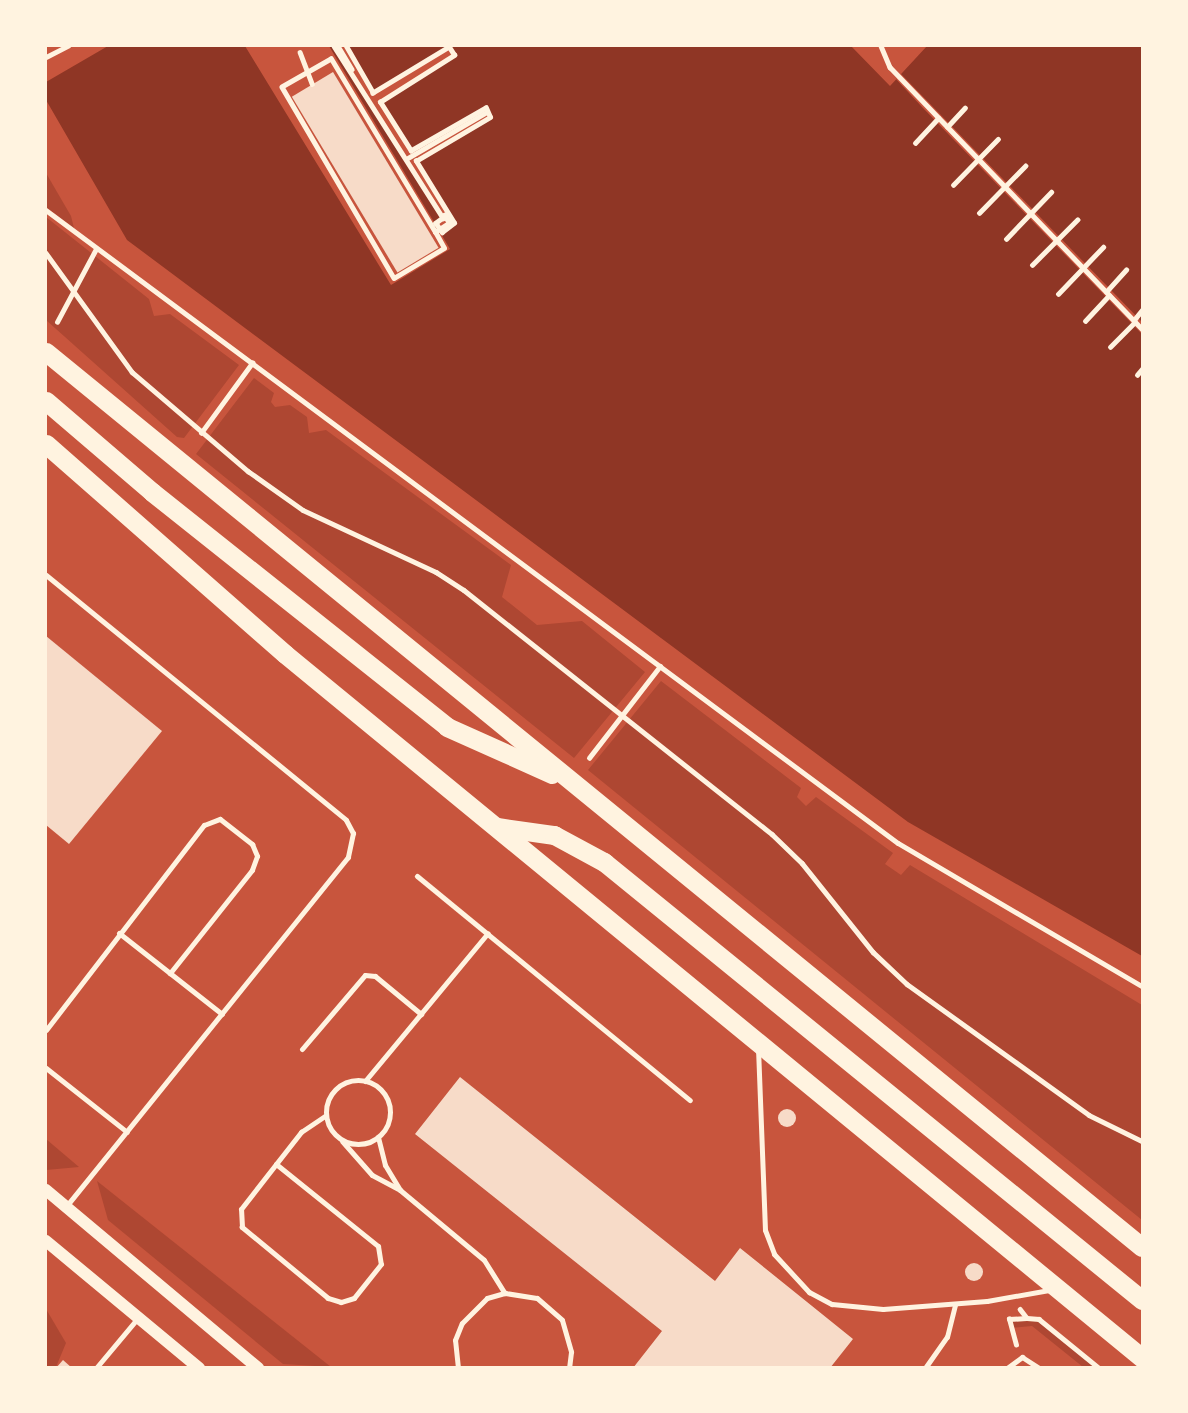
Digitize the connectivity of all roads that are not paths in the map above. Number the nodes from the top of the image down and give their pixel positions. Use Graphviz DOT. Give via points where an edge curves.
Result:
graph roads {
  1 [pos="46,352"];
  2 [pos="46,401"];
  3 [pos="47,447"];
  4 [pos="46,575"];
  5 [pos="569,781"];
  6 [pos="497,827"];
  7 [pos="416,876"];
  8 [pos="119,933"];
  9 [pos="488,933"];
  10 [pos="170,973"];
  11 [pos="222,1014"];
  12 [pos="421,1014"];
  13 [pos="46,1030"];
  14 [pos="758,1038"];
  15 [pos="302,1049"];
  16 [pos="46,1068"];
  17 [pos="365,1081"];
  18 [pos="690,1100"];
  19 [pos="326,1115"];
  20 [pos="127,1132"];
  21 [pos="378,1137"];
  22 [pos="341,1139"];
  23 [pos="276,1164"];
  24 [pos="46,1190"];
  25 [pos="400,1190"];
  26 [pos="66,1207"];
  27 [pos="46,1241"];
  28 [pos="1143,1247"];
  29 [pos="1058,1288"];
  30 [pos="505,1293"];
  31 [pos="1143,1300"];
  32 [pos="955,1304"];
  33 [pos="139,1317"];
  34 [pos="1143,1358"];
  35 [pos="96,1367"];
  36 [pos="199,1367"];
  37 [pos="258,1367"];
  38 [pos="458,1367"];
  39 [pos="569,1367"];
  40 [pos="925,1367"];
  41 [pos="1007,1367"];
  42 [pos="1040,1367"];
  1 -- 5 [label="highway"];
  2 -- 5 [label="highway" via="152,492 447,727"];
  3 -- 6 [label="highway" via="285,654"];
  4 -- 11 [label="lane" via="346,820 354,833 348,857"];
  5 -- 28 [label="highway"];
  6 -- 14 [label="highway"];
  6 -- 31 [label="highway" via="554,835 604,862"];
  7 -- 9 [label="lane"];
  8 -- 10 [label="lane"];
  8 -- 10 [label="lane" via="212,818 252,844 257,856 252,870"];
  8 -- 13 [label="lane"];
  9 -- 12 [label="lane"];
  9 -- 18 [label="lane"];
  10 -- 11 [label="lane"];
  11 -- 20 [label="lane"];
  12 -- 15 [label="lane" via="376,976 365,975"];
  12 -- 17 [label="lane"];
  14 -- 29 [label="highway"];
  14 -- 32 [label="lane" via="761,1205 774,1254 789,1275 820,1298 857,1309"];
  16 -- 20 [label="lane"];
  17 -- 19 [label="lane" via="337,1088"];
  17 -- 21 [label="lane" via="384,1094 389,1105 386,1128"];
  19 -- 22 [label="lane"];
  19 -- 23 [label="lane" via="301,1132"];
  20 -- 26 [label="lane"];
  21 -- 22 [label="lane" via="360,1144"];
  21 -- 25 [label="lane" via="385,1165"];
  22 -- 25 [label="lane" via="360,1165"];
  23 -- 23 [label="lane" via="378,1246 381,1264 354,1298 341,1302 328,1298 242,1227 241,1209"];
  24 -- 26 [label="street"];
  25 -- 30 [label="lane" via="484,1260"];
  26 -- 37 [label="street"];
  27 -- 33 [label="street"];
  29 -- 32 [label="lane"];
  29 -- 34 [label="highway"];
  30 -- 38 [label="lane" via="487,1298 461,1323 456,1340"];
  30 -- 39 [label="lane" via="537,1298 562,1320 570,1343"];
  32 -- 40 [label="lane" via="947,1337"];
  33 -- 35 [label="lane"];
  33 -- 36 [label="street"];
  41 -- 42 [label="lane" via="1022,1357"];
}
